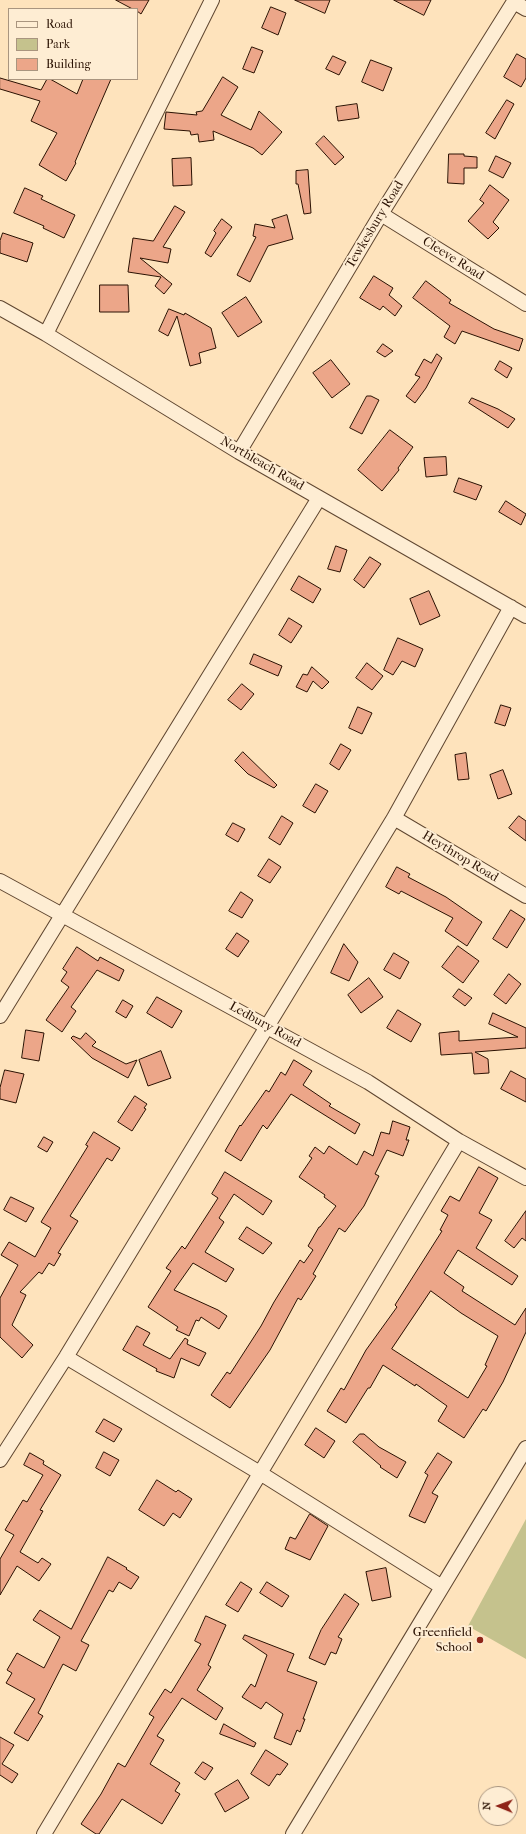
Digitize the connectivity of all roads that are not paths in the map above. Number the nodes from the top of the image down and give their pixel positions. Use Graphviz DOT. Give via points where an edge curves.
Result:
graph roads {
  1 [pos="212,0"];
  2 [pos="514,1"];
  3 [pos="526,9"];
  4 [pos="381,214"];
  5 [pos="526,304"];
  6 [pos="0,308"];
  7 [pos="46,334"];
  8 [pos="240,452"];
  9 [pos="319,498"];
  10 [pos="511,607"];
  11 [pos="526,616"];
  12 [pos="394,818"];
  13 [pos="0,881"];
  14 [pos="526,896"];
  15 [pos="61,915"];
  16 [pos="0,1016"];
  17 [pos="267,1026"];
  18 [pos="459,1141"];
  19 [pos="526,1178"];
  20 [pos="66,1357"];
  21 [pos="526,1448"];
  22 [pos="1,1455"];
  23 [pos="260,1473"];
  24 [pos="442,1587"];
  25 [pos="44,1834"];
  26 [pos="293,1834"];
  1 -- 7 [label="street"];
  2 -- 3 [label="street"];
  2 -- 4 [label="street, Tewkesbury Road"];
  4 -- 5 [label="street, Cleeve Road"];
  4 -- 8 [label="street, Tewkesbury Road"];
  6 -- 7 [label="street, Northleach Road"];
  7 -- 8 [label="street, Northleach Road"];
  8 -- 9 [label="street, Northleach Road"];
  9 -- 10 [label="street, Northleach Road"];
  9 -- 15 [label="street"];
  10 -- 11 [label="street, Northleach Road"];
  10 -- 12 [label="street"];
  12 -- 14 [label="street, Heythrop Road"];
  12 -- 17 [label="street"];
  13 -- 15 [label="street, Ledbury Road"];
  15 -- 16 [label="street"];
  15 -- 17 [label="street, Ledbury Road"];
  17 -- 18 [label="street, Ledbury Road" via="368,1082"];
  17 -- 20 [label="street"];
  18 -- 19 [label="street, Ledbury Road"];
  18 -- 23 [label="street"];
  20 -- 22 [label="street"];
  20 -- 23 [label="street"];
  21 -- 24 [label="street"];
  23 -- 24 [label="street"];
  23 -- 25 [label="street"];
  24 -- 26 [label="street"];
}
